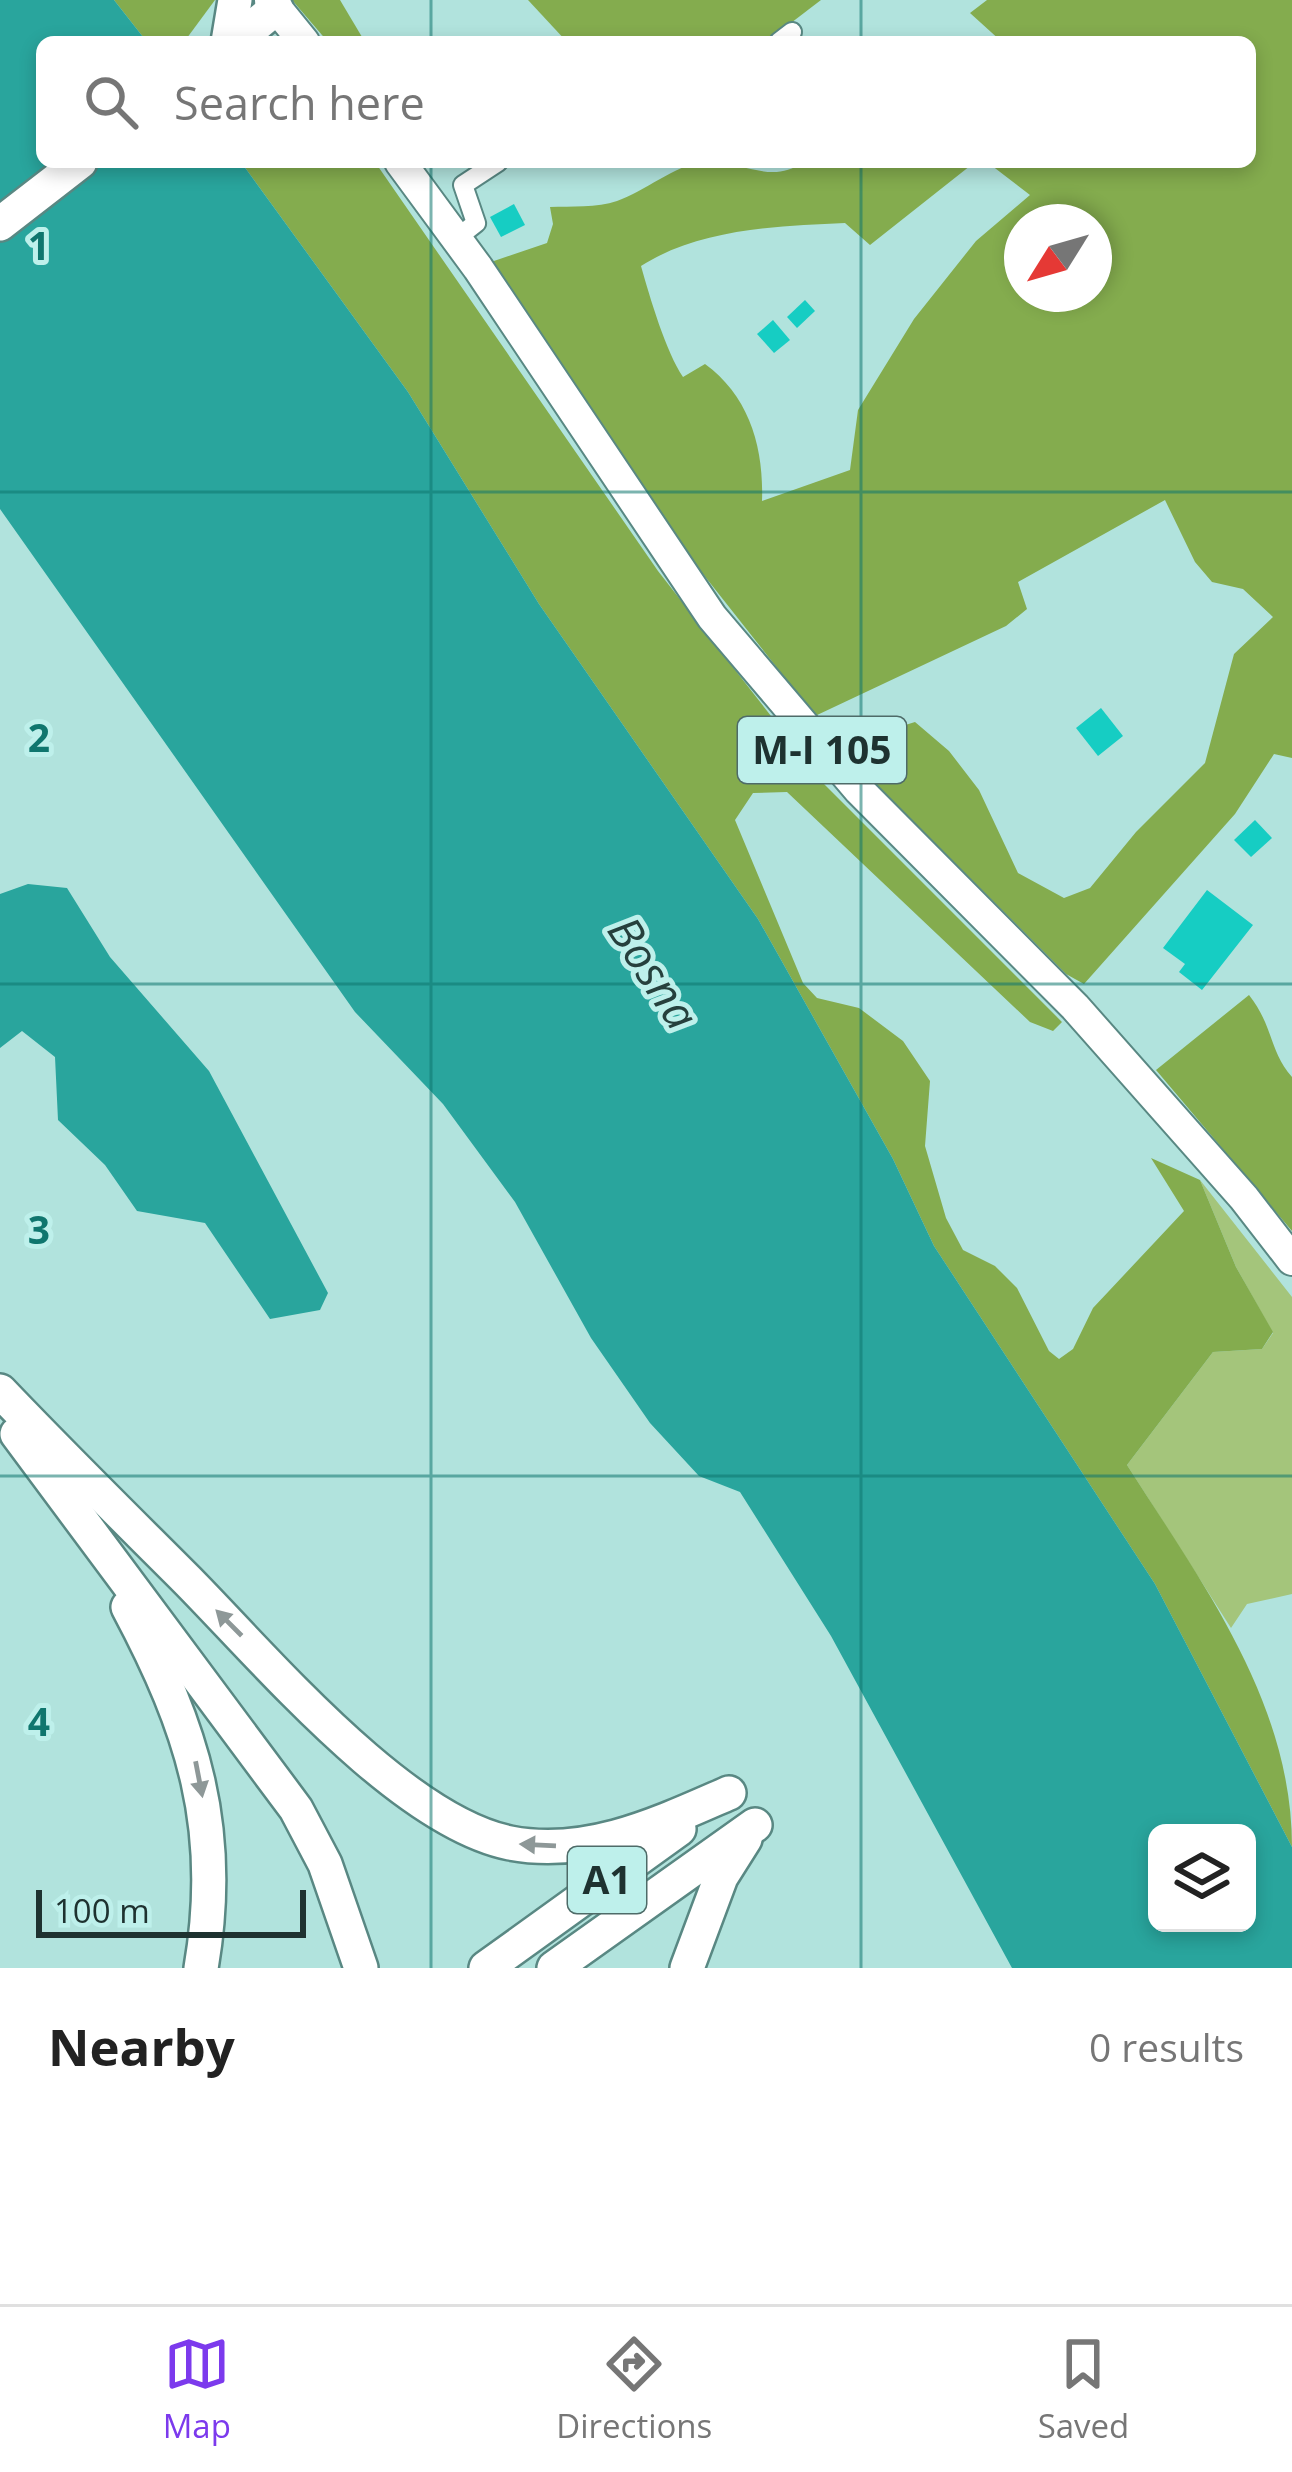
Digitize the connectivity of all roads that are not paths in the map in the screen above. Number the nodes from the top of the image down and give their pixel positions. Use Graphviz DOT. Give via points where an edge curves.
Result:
graph roads {
  1 [pos="235,0"];
  2 [pos="273,4"];
  3 [pos="232,36"];
  4 [pos="238,36"];
  5 [pos="299,36"];
  6 [pos="72,168"];
  7 [pos="404,168"];
  8 [pos="489,168"];
  9 [pos="0,224"];
  10 [pos="457,238"];
  11 [pos="1292,1259"];
  12 [pos="0,1391"];
  13 [pos="0,1411"];
  14 [pos="57,1486"];
  15 [pos="201,1968"];
  16 [pos="362,1968"];
  17 [pos="485,1968"];
  18 [pos="554,1968"];
  19 [pos="687,1968"];
  1 -- 3 [label="highway"];
  2 -- 4 [label="highway"];
  2 -- 5 [label="main road"];
  6 -- 9 [label="highway"];
  7 -- 10 [label="main road, M-I 105"];
  8 -- 10 [label="street" via="463,185 476,223"];
  10 -- 11 [label="main road, M-I 105" via="641,518 742,655 859,790 1075,1007"];
  17 -- 12 [label="highway, A1, one-way" via="729,1793 640,1832 564,1846 507,1842 450,1820 348,1741"];
  13 -- 14 [label="highway"];
  14 -- 15 [label="highway, one-way" via="162,1672 195,1757 209,1832 211,1907"];
  14 -- 16 [label="highway" via="296,1809"];
  18 -- 19 [label="highway, A1" via="755,1825 722,1877"];
}
